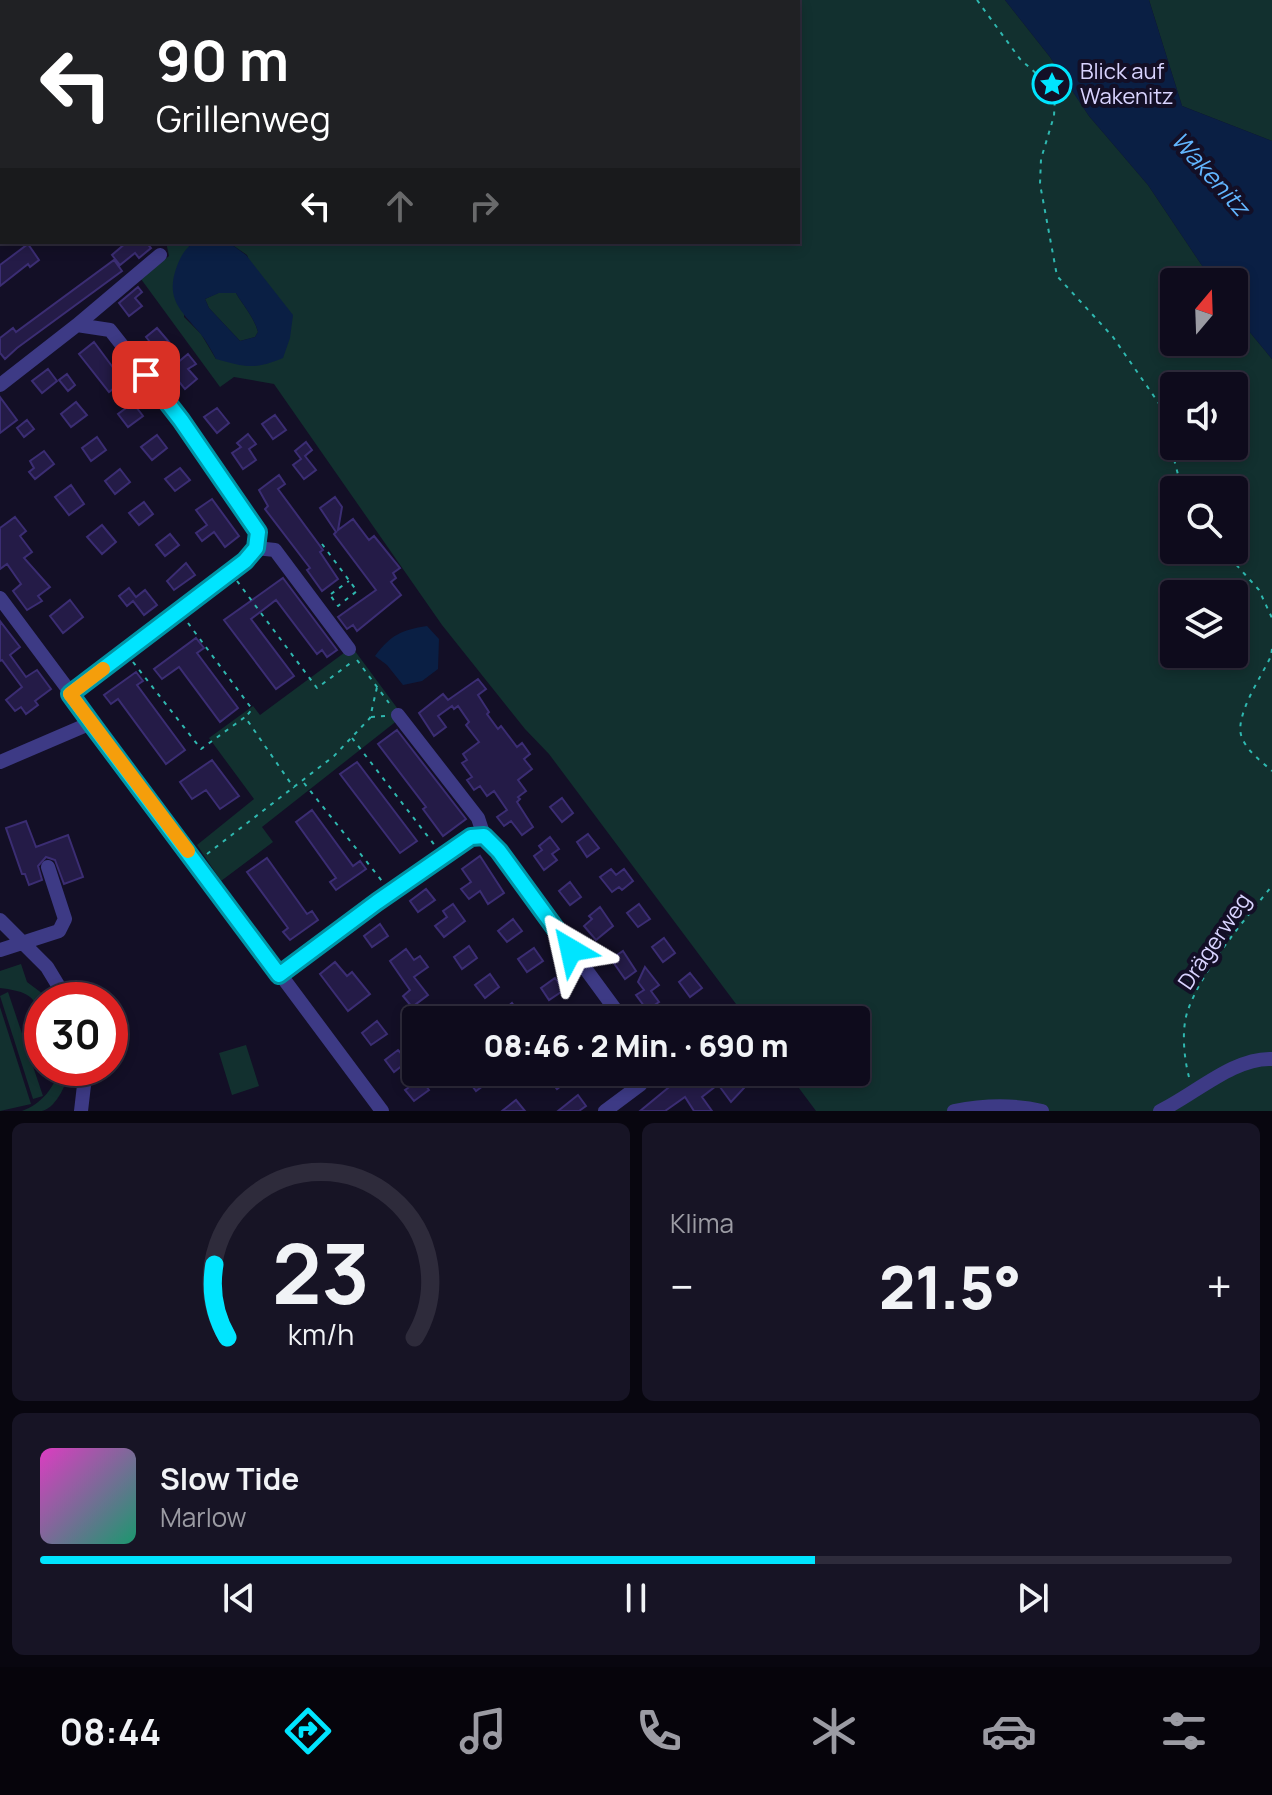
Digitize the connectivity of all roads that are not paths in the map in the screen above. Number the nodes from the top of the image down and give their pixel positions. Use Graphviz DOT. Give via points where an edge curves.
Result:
graph roads {
  1 [pos="160,255"];
  2 [pos="77,325"];
  3 [pos="0,385"];
  4 [pos="256,548"];
  5 [pos="0,598"];
  6 [pos="349,649"];
  7 [pos="70,694"];
  8 [pos="398,715"];
  9 [pos="91,723"];
  10 [pos="0,762"];
  11 [pos="484,836"];
  12 [pos="48,867"];
  13 [pos="0,920"];
  14 [pos="24,942"];
  15 [pos="0,950"];
  16 [pos="279,975"];
  17 [pos="56,982"];
  18 [pos="613,1006"];
  19 [pos="1272,1059"];
  20 [pos="84,1086"];
  21 [pos="639,1086"];
  22 [pos="81,1111"];
  23 [pos="382,1111"];
  24 [pos="605,1111"];
  25 [pos="954,1111"];
  26 [pos="1042,1111"];
  27 [pos="1160,1111"];
  1 -- 2 [label="street"];
  2 -- 3 [label="street"];
  2 -- 4 [label="street" via="110,330 181,420 258,532"];
  4 -- 6 [label="street" via="275,550"];
  4 -- 7 [label="street"];
  5 -- 7 [label="street"];
  7 -- 9 [label="street"];
  8 -- 11 [label="street" via="478,818"];
  9 -- 10 [label="street"];
  9 -- 16 [label="street"];
  11 -- 16 [label="street" via="471,837"];
  11 -- 18 [label="street"];
  12 -- 14 [label="street" via="64,925"];
  13 -- 14 [label="street"];
  14 -- 15 [label="street"];
  14 -- 17 [label="street"];
  16 -- 23 [label="street"];
  19 -- 27 [label="street" via="1238,1065"];
  20 -- 22 [label="street"];
  21 -- 24 [label="street"];
  25 -- 26 [label="street" via="986,1105"];
}
